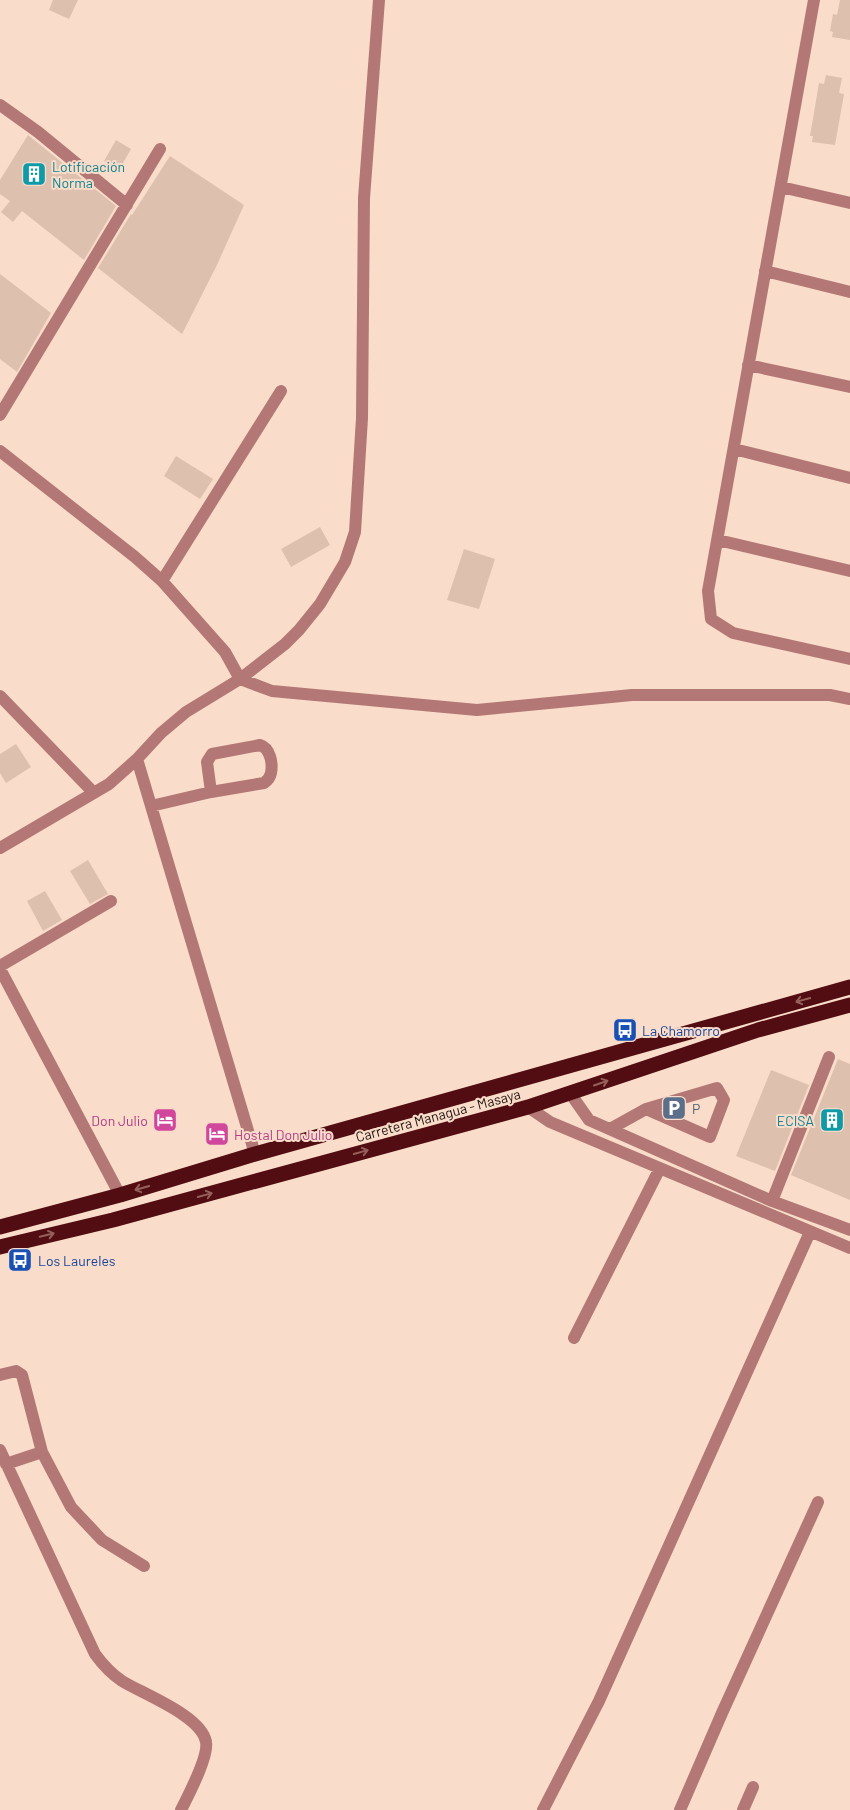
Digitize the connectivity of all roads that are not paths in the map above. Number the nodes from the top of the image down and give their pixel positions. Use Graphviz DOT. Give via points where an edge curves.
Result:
graph roads {
  1 [pos="379,0"];
  2 [pos="814,0"];
  3 [pos="0,105"];
  4 [pos="160,149"];
  5 [pos="781,187"];
  6 [pos="850,203"];
  7 [pos="127,205"];
  8 [pos="764,271"];
  9 [pos="850,292"];
  10 [pos="748,365"];
  11 [pos="850,386"];
  12 [pos="281,390"];
  13 [pos="0,415"];
  14 [pos="734,449"];
  15 [pos="0,451"];
  16 [pos="850,478"];
  17 [pos="718,540"];
  18 [pos="850,571"];
  19 [pos="162,581"];
  20 [pos="850,659"];
  21 [pos="240,679"];
  22 [pos="0,696"];
  23 [pos="850,699"];
  24 [pos="137,759"];
  25 [pos="212,792"];
  26 [pos="94,793"];
  27 [pos="151,806"];
  28 [pos="0,848"];
  29 [pos="111,901"];
  30 [pos="0,968"];
  31 [pos="850,988"];
  32 [pos="850,1005"];
  33 [pos="829,1057"];
  34 [pos="570,1093"];
  35 [pos="528,1107"];
  36 [pos="646,1110"];
  37 [pos="610,1129"];
  38 [pos="255,1154"];
  39 [pos="660,1168"];
  40 [pos="120,1194"];
  41 [pos="772,1201"];
  42 [pos="0,1227"];
  43 [pos="850,1230"];
  44 [pos="810,1232"];
  45 [pos="0,1247"];
  46 [pos="850,1248"];
  47 [pos="574,1338"];
  48 [pos="0,1376"];
  49 [pos="0,1450"];
  50 [pos="42,1452"];
  51 [pos="6,1464"];
  52 [pos="818,1502"];
  53 [pos="144,1566"];
  54 [pos="752,1787"];
  55 [pos="182,1810"];
  56 [pos="543,1810"];
  57 [pos="680,1810"];
  58 [pos="743,1810"];
  1 -- 21 [label="street" via="364,198 362,418 355,532 345,562 310,617 285,644"];
  2 -- 5 [label="street"];
  3 -- 7 [label="street"];
  4 -- 7 [label="street"];
  5 -- 6 [label="street"];
  5 -- 8 [label="street"];
  7 -- 13 [label="street"];
  8 -- 9 [label="street"];
  8 -- 10 [label="street"];
  10 -- 11 [label="street"];
  10 -- 14 [label="street"];
  12 -- 19 [label="street"];
  14 -- 16 [label="street"];
  14 -- 17 [label="street"];
  15 -- 19 [label="street"];
  17 -- 18 [label="street"];
  17 -- 20 [label="street" via="708,591 711,619 734,633"];
  19 -- 21 [label="street" via="225,652"];
  21 -- 23 [label="street" via="272,691 477,710 632,695 830,695"];
  21 -- 24 [label="street" via="186,712"];
  22 -- 26 [label="street"];
  24 -- 26 [label="street"];
  24 -- 27 [label="street"];
  25 -- 25 [label="street" via="264,783 271,773 266,746 212,754 207,762"];
  25 -- 27 [label="street"];
  26 -- 28 [label="street"];
  27 -- 38 [label="street"];
  29 -- 30 [label="street"];
  30 -- 40 [label="street"];
  31 -- 38 [label="highway, Carretera Managua - Masaya, one-way"];
  34 -- 32 [label="highway, Carretera Managua - Masaya, one-way" via="758,1030"];
  33 -- 41 [label="street"];
  34 -- 35 [label="highway, Carretera Managua - Masaya"];
  34 -- 37 [label="street" via="589,1120"];
  35 -- 39 [label="street" via="550,1122"];
  45 -- 35 [label="highway, Carretera Managua - Masaya, one-way" via="113,1220"];
  36 -- 36 [label="street" via="710,1137 724,1100 717,1088"];
  36 -- 37 [label="street"];
  37 -- 41 [label="street"];
  38 -- 40 [label="highway, Carretera Managua - Masaya, one-way"];
  39 -- 44 [label="street"];
  39 -- 47 [label="street"];
  40 -- 42 [label="highway, Carretera Managua - Masaya"];
  41 -- 43 [label="street"];
  44 -- 46 [label="street"];
  44 -- 56 [label="street" via="599,1701"];
  48 -- 50 [label="street" via="16,1371 22,1375"];
  49 -- 51 [label="street"];
  50 -- 51 [label="street"];
  50 -- 53 [label="street" via="71,1507 102,1540"];
  51 -- 55 [label="street" via="94,1654 108,1671 188,1717 200,1730 206,1742 205,1756"];
  52 -- 57 [label="street"];
  54 -- 58 [label="street"];
}
